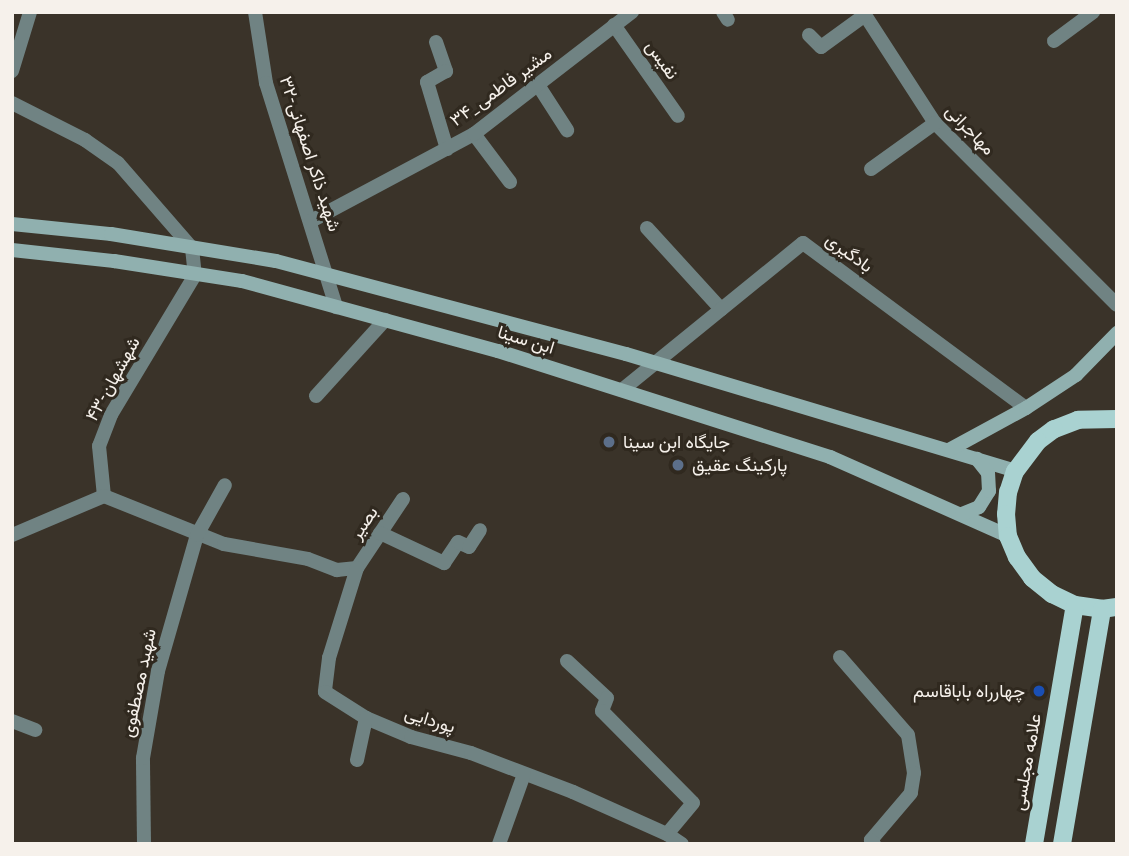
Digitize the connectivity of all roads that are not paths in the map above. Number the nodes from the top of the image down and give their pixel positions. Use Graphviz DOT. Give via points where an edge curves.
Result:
graph roads {
  1 [pos="30,12"];
  2 [pos="255,12"];
  3 [pos="632,12"];
  4 [pos="1093,12"];
  5 [pos="614,25"];
  6 [pos="809,34"];
  7 [pos="1054,41"];
  8 [pos="436,42"];
  9 [pos="14,65"];
  10 [pos="538,85"];
  11 [pos="12,103"];
  12 [pos="678,116"];
  13 [pos="935,123"];
  14 [pos="567,130"];
  15 [pos="474,134"];
  16 [pos="447,149"];
  17 [pos="871,169"];
  18 [pos="510,182"];
  19 [pos="311,221"];
  20 [pos="12,224"];
  21 [pos="648,228"];
  22 [pos="192,248"];
  23 [pos="12,250"];
  24 [pos="195,275"];
  25 [pos="329,276"];
  26 [pos="1117,305"];
  27 [pos="336,307"];
  28 [pos="721,309"];
  29 [pos="385,320"];
  30 [pos="1117,333"];
  31 [pos="653,363"];
  32 [pos="622,390"];
  33 [pos="316,396"];
  34 [pos="1026,408"];
  35 [pos="1117,419"];
  36 [pos="949,450"];
  37 [pos="977,459"];
  38 [pos="1015,471"];
  39 [pos="225,485"];
  40 [pos="104,496"];
  41 [pos="403,499"];
  42 [pos="962,513"];
  43 [pos="480,530"];
  44 [pos="380,533"];
  45 [pos="12,535"];
  46 [pos="197,535"];
  47 [pos="1008,537"];
  48 [pos="357,568"];
  49 [pos="1075,605"];
  50 [pos="1110,608"];
  51 [pos="839,657"];
  52 [pos="567,662"];
  53 [pos="366,718"];
  54 [pos="12,721"];
  55 [pos="35,730"];
  56 [pos="357,760"];
  57 [pos="524,774"];
  58 [pos="667,834"];
  59 [pos="870,842"];
  60 [pos="144,844"];
  61 [pos="499,844"];
  62 [pos="682,844"];
  63 [pos="1034,844"];
  64 [pos="1062,844"];
  1 -- 9 [label="street"];
  2 -- 19 [label="street, ۳۲-شهید ذاکر اصفهانی" via="266,83"];
  3 -- 5 [label="street, ۳۴_مشیر فاطمی"];
  4 -- 7 [label="street"];
  5 -- 10 [label="street, ۳۴_مشیر فاطمی"];
  5 -- 12 [label="street, نفیس"];
  6 -- 13 [label="street, مهاجرانی" via="821,47 865,15"];
  8 -- 16 [label="street" via="446,71 427,82"];
  10 -- 14 [label="street"];
  10 -- 15 [label="street, ۳۴_مشیر فاطمی"];
  11 -- 22 [label="street" via="85,140 118,163"];
  13 -- 17 [label="street"];
  13 -- 26 [label="street, مهاجرانی"];
  15 -- 16 [label="street, ۳۴_مشیر فاطمی"];
  15 -- 18 [label="street"];
  16 -- 19 [label="street, ۳۴_مشیر فاطمی"];
  19 -- 25 [label="street, ۳۲-شهید ذاکر اصفهانی"];
  20 -- 22 [label="main road, ابن سینا"];
  21 -- 28 [label="street"];
  22 -- 24 [label="street"];
  22 -- 25 [label="main road, ابن سینا" via="276,261"];
  23 -- 24 [label="main road, ابن سینا"];
  24 -- 27 [label="main road, ابن سینا" via="242,281"];
  24 -- 40 [label="street, ۴۳-شهشهان" via="111,415 99,446"];
  25 -- 27 [label="street, ۳۲-شهید ذاکر اصفهانی"];
  25 -- 31 [label="main road, ابن سینا"];
  27 -- 29 [label="main road, ابن سینا"];
  28 -- 31 [label="street, بادگیری"];
  28 -- 34 [label="street, بادگیری" via="803,243"];
  29 -- 32 [label="main road, ابن سینا"];
  29 -- 33 [label="street"];
  30 -- 34 [label="main road" via="1076,375"];
  31 -- 32 [label="street, بادگیری"];
  31 -- 36 [label="main road, ابن سینا"];
  32 -- 42 [label="main road, ابن سینا" via="830,457"];
  34 -- 36 [label="main road"];
  35 -- 38 [label="main road" via="1078,420 1054,429 1025,455"];
  36 -- 37 [label="main road, ابن سینا"];
  37 -- 38 [label="main road, ابن سینا"];
  37 -- 42 [label="main road" via="988,473 989,491 979,507"];
  38 -- 47 [label="main road" via="1008,492"];
  39 -- 46 [label="street, شهید مصطفوی"];
  40 -- 45 [label="street"];
  40 -- 46 [label="street"];
  41 -- 44 [label="street, بصیر"];
  42 -- 47 [label="main road, ابن سینا"];
  43 -- 44 [label="street" via="469,547 457,542 444,563"];
  44 -- 48 [label="street, بصیر"];
  46 -- 48 [label="street" via="309,559 337,570"];
  46 -- 60 [label="street, شهید مصطفوی" via="154,696 143,758"];
  47 -- 49 [label="main road" via="1031,578"];
  48 -- 53 [label="street, پوردایی" via="329,658 326,692"];
  49 -- 50 [label="main road"];
  49 -- 63 [label="main road, علامه مجلسی"];
  50 -- 64 [label="main road"];
  51 -- 59 [label="street" via="908,735 914,773 911,793"];
  52 -- 58 [label="street" via="607,698 602,711 693,803"];
  53 -- 56 [label="street"];
  53 -- 57 [label="street, پوردایی"];
  54 -- 55 [label="street"];
  57 -- 58 [label="street, پوردایی"];
  57 -- 61 [label="street"];
  58 -- 62 [label="street, پوردایی"];
}
